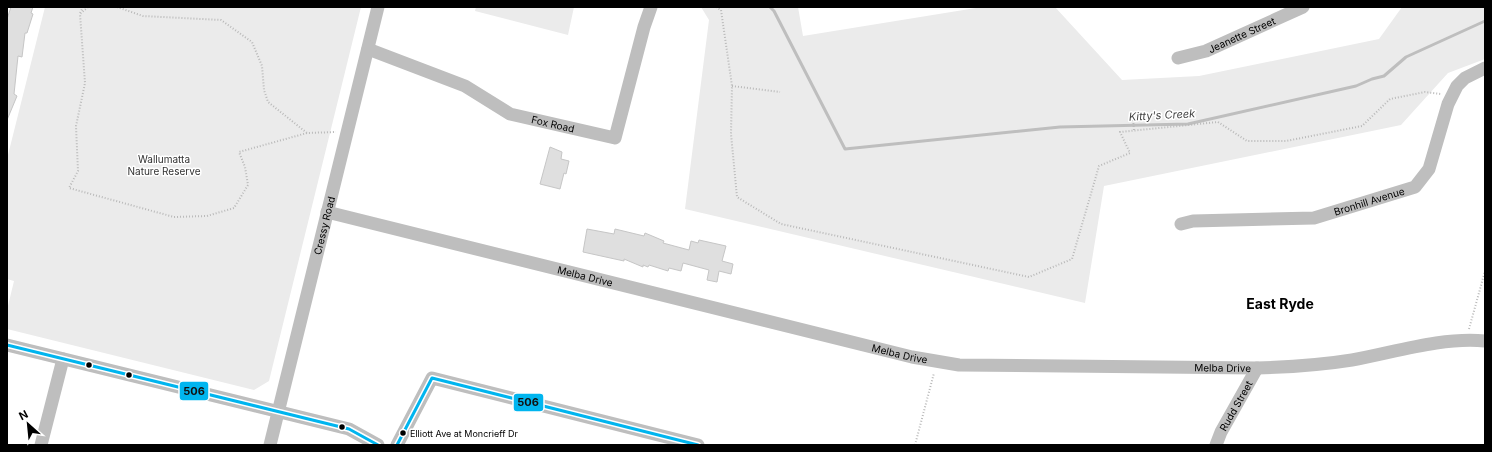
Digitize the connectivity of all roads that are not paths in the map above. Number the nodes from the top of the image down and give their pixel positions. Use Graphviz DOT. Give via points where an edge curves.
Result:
graph roads {
  1 [pos="378,7"];
  2 [pos="651,7"];
  3 [pos="1303,7"];
  4 [pos="368,49"];
  5 [pos="1178,58"];
  6 [pos="1485,68"];
  7 [pos="327,212"];
  8 [pos="1180,224"];
  9 [pos="1485,341"];
  10 [pos="7,345"];
  11 [pos="63,359"];
  12 [pos="1258,368"];
  13 [pos="278,412"];
  14 [pos="41,445"];
  15 [pos="270,445"];
  16 [pos="378,445"];
  17 [pos="397,445"];
  18 [pos="698,445"];
  19 [pos="1216,445"];
  1 -- 4 [label="street, Cressy Road"];
  2 -- 4 [label="street, Fox Road" via="615,138 510,114 465,86"];
  3 -- 5 [label="street, Jeanette Street" via="1206,51"];
  4 -- 7 [label="street, Cressy Road"];
  6 -- 8 [label="street, Bronhill Avenue" via="1465,78 1457,86 1430,169 1415,187 1314,218 1192,221"];
  7 -- 12 [label="street, Melba Drive" via="937,362 982,366"];
  7 -- 13 [label="street, Cressy Road"];
  9 -- 12 [label="street, Melba Drive" via="1448,342 1336,362"];
  10 -- 11 [label="street"];
  11 -- 13 [label="street"];
  11 -- 14 [label="street"];
  12 -- 19 [label="street, Rudd Street" via="1224,426"];
  13 -- 15 [label="street, Cressy Road"];
  13 -- 16 [label="street" via="349,429"];
  17 -- 18 [label="street" via="432,378"];
}
